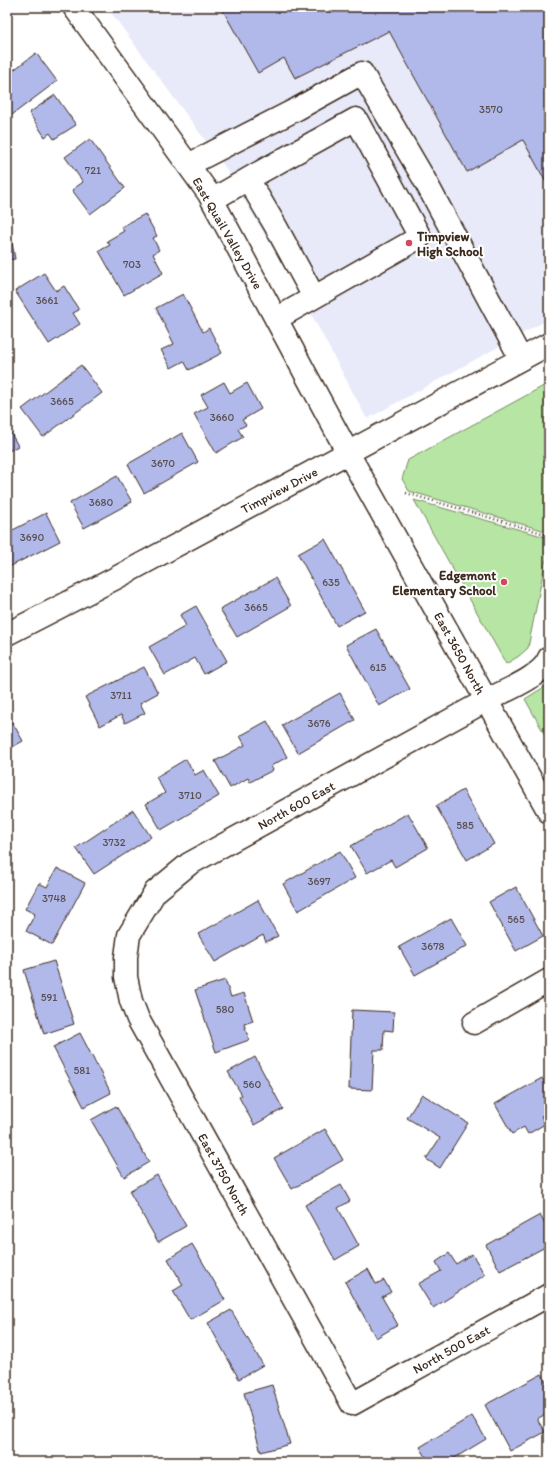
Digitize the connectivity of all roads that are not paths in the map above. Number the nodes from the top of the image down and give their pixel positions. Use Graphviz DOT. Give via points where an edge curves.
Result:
graph roads {
  1 [pos="74,7"];
  2 [pos="188,165"];
  3 [pos="248,179"];
  4 [pos="212,200"];
  5 [pos="314,297"];
  6 [pos="276,319"];
  7 [pos="549,344"];
  8 [pos="521,359"];
  9 [pos="348,453"];
  10 [pos="7,634"];
  11 [pos="549,658"];
  12 [pos="486,700"];
  13 [pos="549,812"];
  14 [pos="129,935"];
  15 [pos="549,980"];
  16 [pos="474,1022"];
  17 [pos="549,1295"];
  18 [pos="352,1404"];
  1 -- 2 [label="street, East Quail Valley Drive"];
  2 -- 4 [label="street, East Quail Valley Drive"];
  2 -- 8 [label="street" via="362,73 423,177"];
  3 -- 4 [label="street"];
  3 -- 5 [label="street"];
  3 -- 5 [label="street" via="356,119 420,237"];
  4 -- 6 [label="street, East Quail Valley Drive"];
  5 -- 6 [label="street"];
  6 -- 9 [label="street, East Quail Valley Drive"];
  7 -- 8 [label="street, Timpview Drive"];
  8 -- 9 [label="street, Timpview Drive"];
  9 -- 10 [label="street, Timpview Drive"];
  9 -- 12 [label="street, East 3650 North"];
  11 -- 12 [label="street, North 600 East" via="531,678"];
  12 -- 13 [label="street, East 3650 North"];
  12 -- 14 [label="street, North 600 East" via="189,864 155,892"];
  14 -- 18 [label="street, East 3750 North" via="126,977 138,1019"];
  15 -- 16 [label="street"];
  17 -- 18 [label="street, North 500 East"];
}
